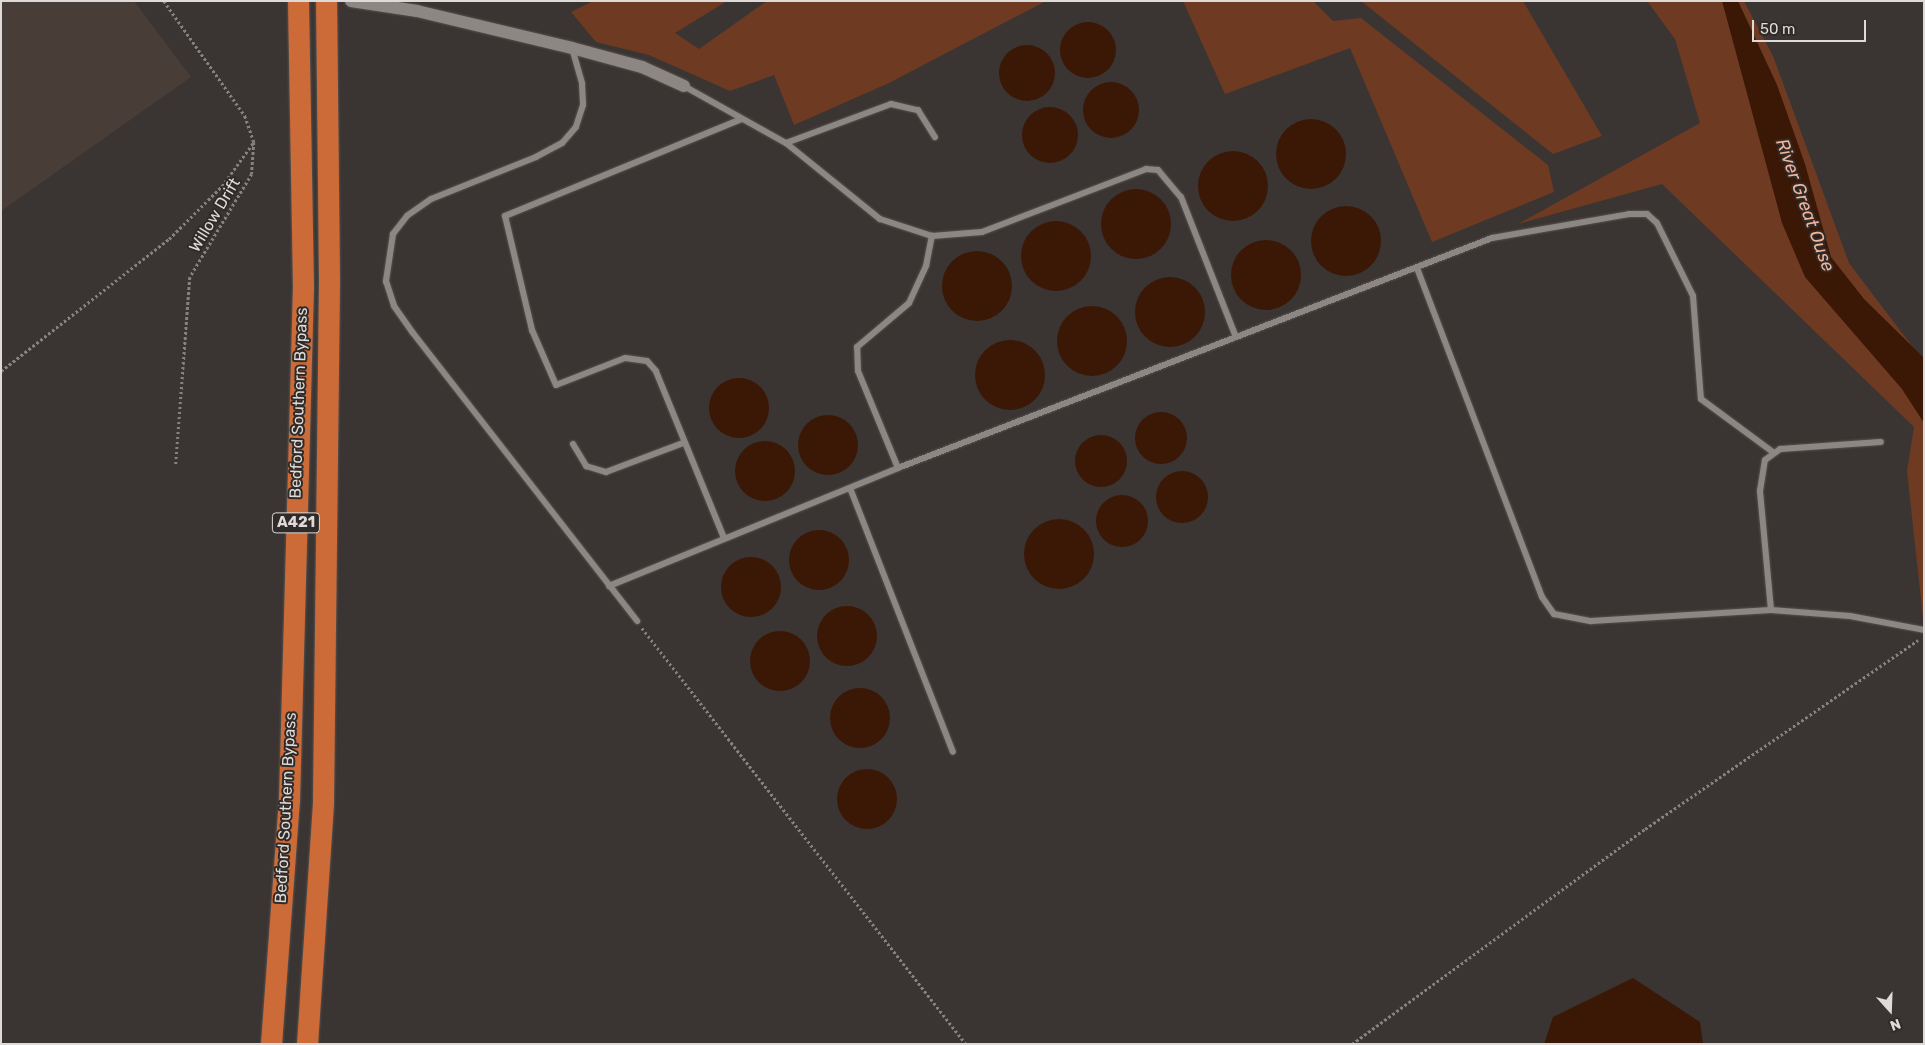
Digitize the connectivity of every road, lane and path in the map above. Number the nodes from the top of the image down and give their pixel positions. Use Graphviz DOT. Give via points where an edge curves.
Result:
graph roads {
  1 [pos="164,1"];
  2 [pos="298,1"];
  3 [pos="326,1"];
  4 [pos="351,1"];
  5 [pos="572,48"];
  6 [pos="684,86"];
  7 [pos="741,120"];
  8 [pos="935,137"];
  9 [pos="254,142"];
  10 [pos="786,143"];
  11 [pos="932,236"];
  12 [pos="1417,268"];
  13 [pos="1236,337"];
  14 [pos="1,371"];
  15 [pos="1881,442"];
  16 [pos="683,443"];
  17 [pos="573,444"];
  18 [pos="1773,452"];
  19 [pos="176,464"];
  20 [pos="898,468"];
  21 [pos="850,488"];
  22 [pos="724,538"];
  23 [pos="609,586"];
  24 [pos="1771,610"];
  25 [pos="637,621"];
  26 [pos="1924,630"];
  27 [pos="1924,636"];
  28 [pos="953,752"];
  29 [pos="965,1043"];
  30 [pos="271,1044"];
  31 [pos="307,1044"];
  32 [pos="1352,1044"];
  1 -- 9 [label="path, Willow Drift" via="245,116"];
  2 -- 30 [label="highway, Bedford Southern Bypass / A421" via="300,376 289,800"];
  3 -- 31 [label="highway, Bedford Southern Bypass / A421" via="329,280 323,802"];
  4 -- 5 [label="street" via="417,12"];
  5 -- 6 [label="street" via="642,67"];
  5 -- 23 [label="lane" via="582,84 583,105 576,128 562,143 536,157 431,199 406,216 391,242 386,280 394,306 413,333"];
  6 -- 7 [label="lane"];
  7 -- 10 [label="lane"];
  7 -- 16 [label="lane" via="505,216 532,330 556,385 625,358 646,361 656,371"];
  8 -- 10 [label="lane" via="918,110 891,104"];
  9 -- 14 [label="path" via="222,186 170,239"];
  9 -- 19 [label="path, Willow Drift" via="252,174 190,277"];
  10 -- 11 [label="lane" via="880,220"];
  11 -- 13 [label="lane" via="982,232 1146,169 1158,170 1181,197"];
  11 -- 20 [label="lane" via="922,280 909,303 895,318 862,339 857,353 858,371"];
  12 -- 13 [label="lane"];
  12 -- 18 [label="lane" via="1492,238 1647,214 1663,234 1693,296 1701,399"];
  12 -- 24 [label="lane" via="1542,597 1554,614 1591,621"];
  13 -- 20 [label="lane"];
  15 -- 18 [label="lane"];
  16 -- 17 [label="lane" via="606,472 586,466"];
  16 -- 22 [label="lane"];
  18 -- 24 [label="lane" via="1760,472"];
  20 -- 21 [label="lane"];
  21 -- 22 [label="lane"];
  21 -- 28 [label="lane"];
  22 -- 23 [label="lane"];
  23 -- 25 [label="lane"];
  24 -- 26 [label="lane" via="1850,616"];
  25 -- 29 [label="path"];
  27 -- 32 [label="path" via="1637,835"];
}
